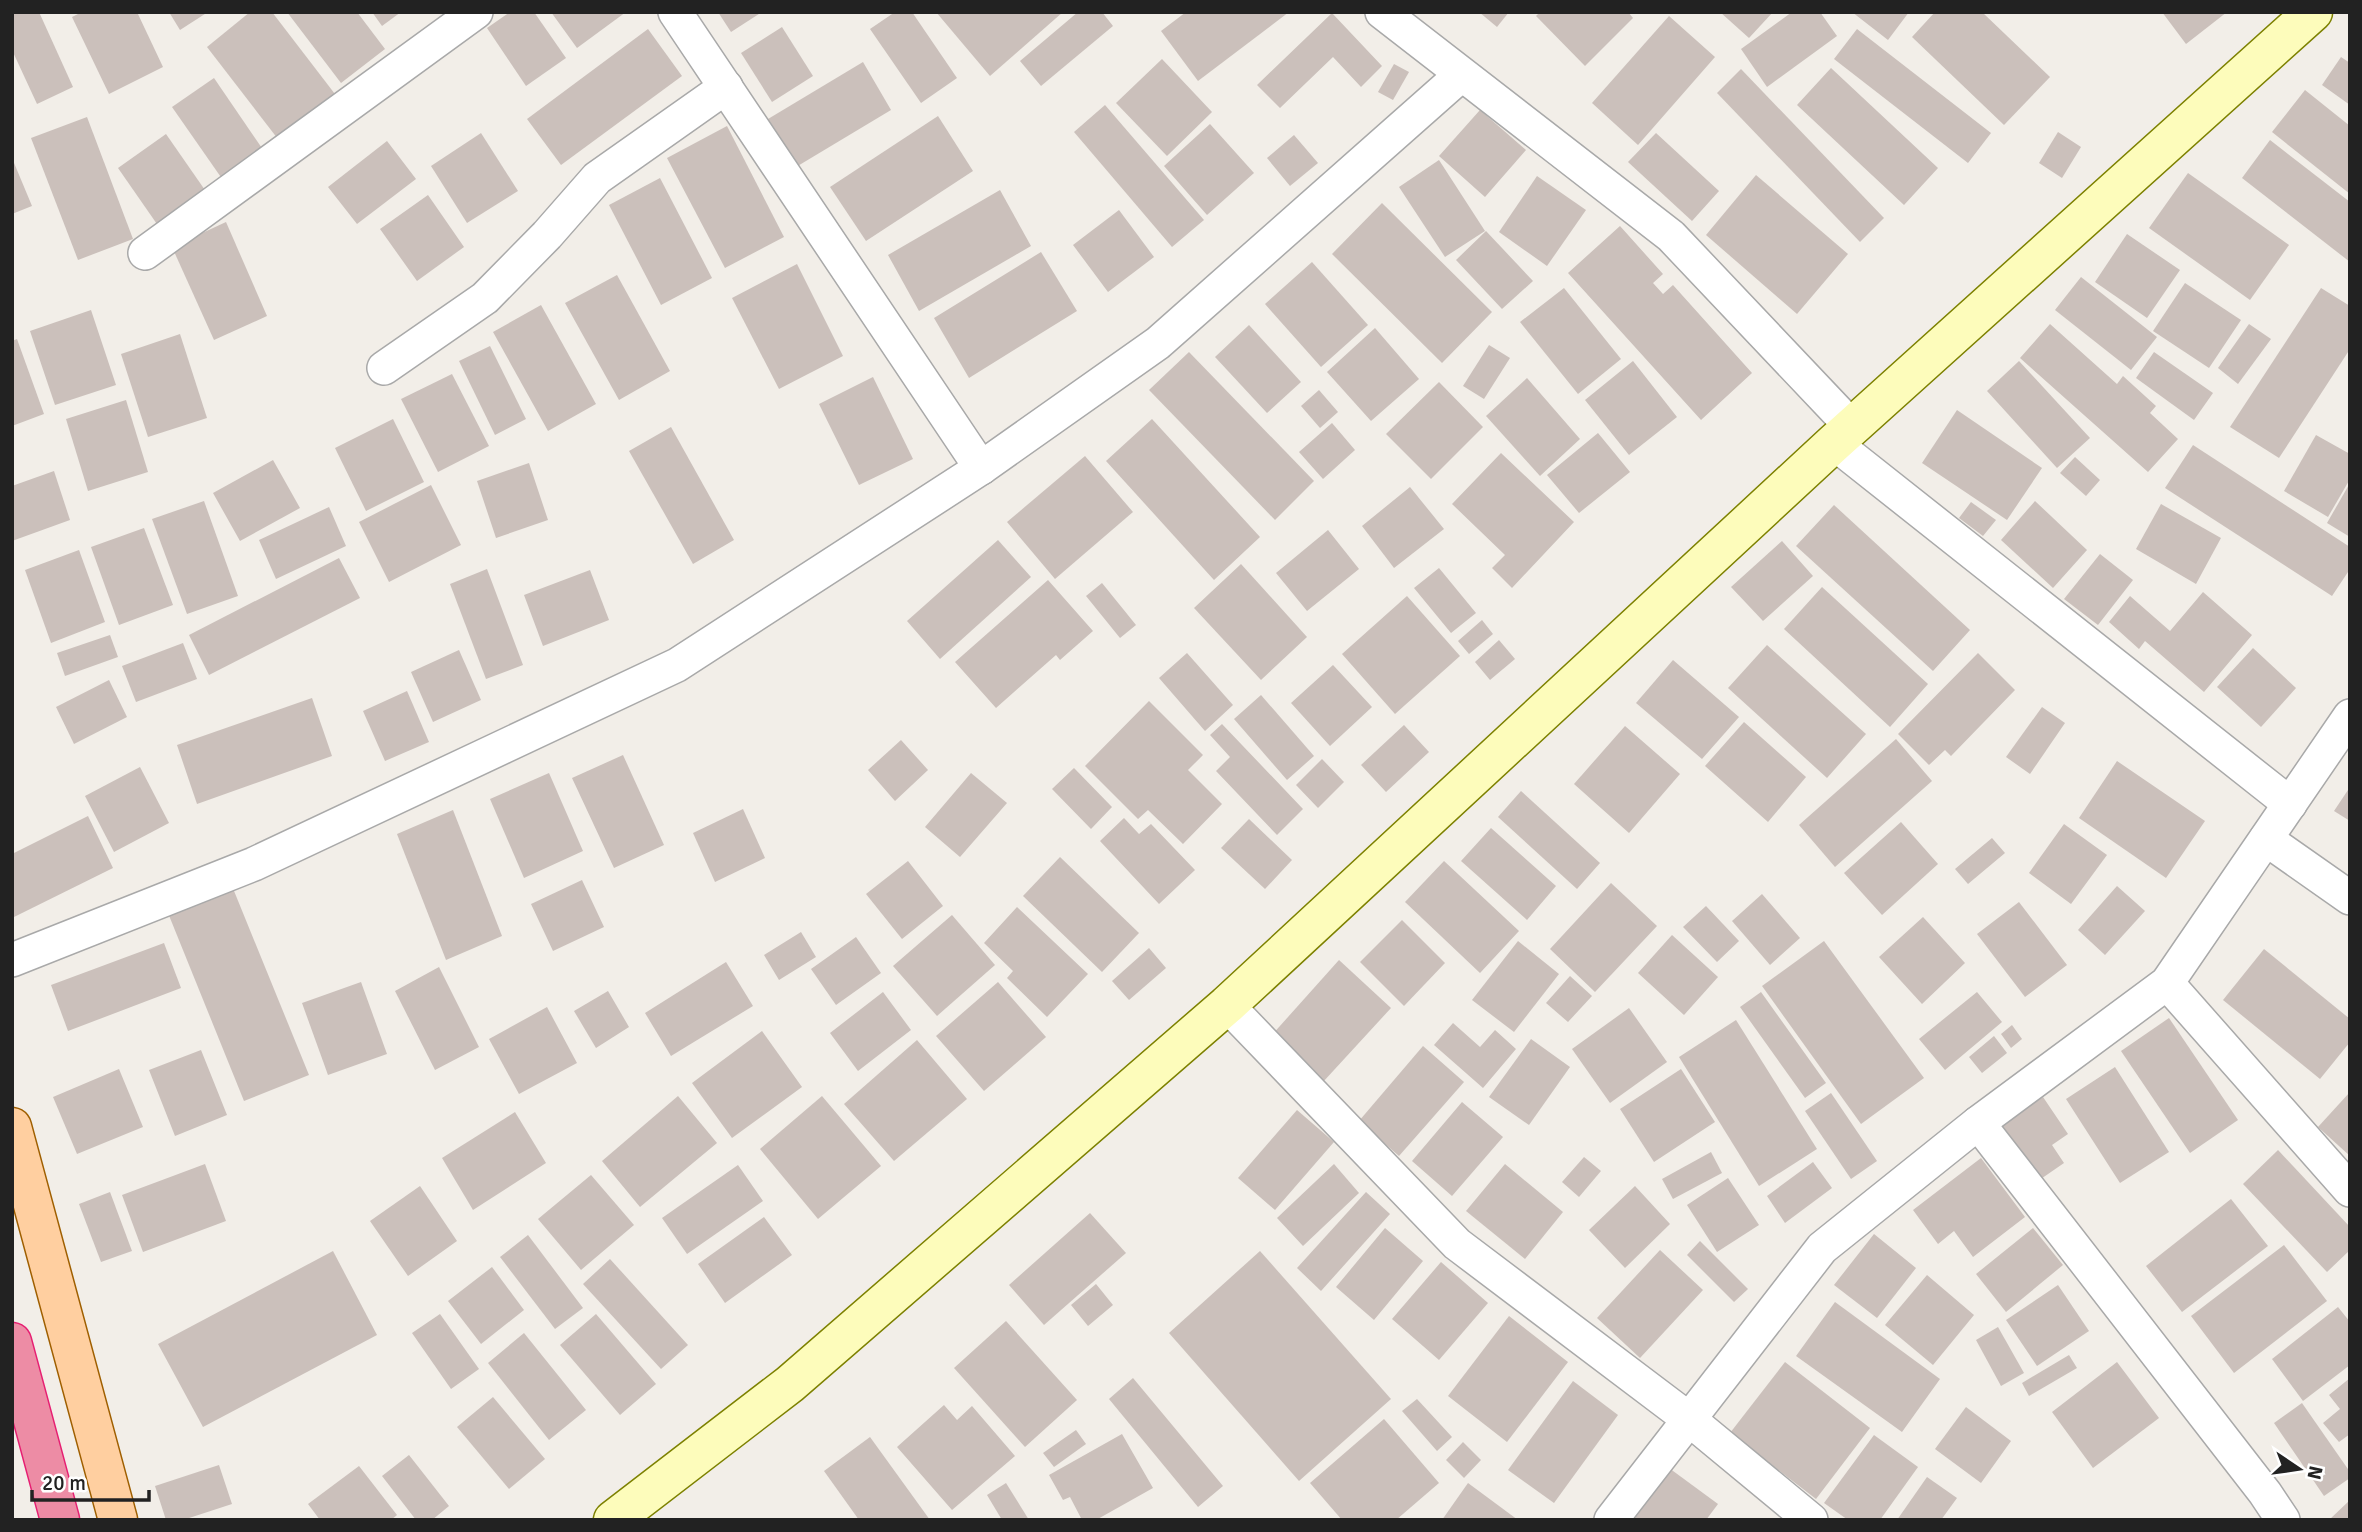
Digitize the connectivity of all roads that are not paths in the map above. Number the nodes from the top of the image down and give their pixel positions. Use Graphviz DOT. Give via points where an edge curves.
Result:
graph roads {
  1 [pos="476,12"];
  2 [pos="675,12"];
  3 [pos="1382,12"];
  4 [pos="2313,12"];
  5 [pos="1461,75"];
  6 [pos="726,88"];
  7 [pos="145,253"];
  8 [pos="384,368"];
  9 [pos="1843,435"];
  10 [pos="981,468"];
  11 [pos="2350,716"];
  12 [pos="2290,804"];
  13 [pos="2266,839"];
  14 [pos="2350,898"];
  15 [pos="12,960"];
  16 [pos="2167,983"];
  17 [pos="1227,1005"];
  18 [pos="1978,1123"];
  19 [pos="12,1127"];
  20 [pos="2350,1190"];
  21 [pos="12,1342"];
  22 [pos="1690,1420"];
  23 [pos="60,1520"];
  24 [pos="118,1520"];
  25 [pos="613,1520"];
  26 [pos="1611,1520"];
  27 [pos="1811,1520"];
  28 [pos="2283,1520"];
  1 -- 7 [label="street"];
  2 -- 6 [label="street"];
  3 -- 5 [label="street"];
  4 -- 9 [label="street"];
  5 -- 9 [label="street" via="1671,236"];
  5 -- 10 [label="street" via="1158,343"];
  6 -- 8 [label="street" via="597,178 485,298"];
  6 -- 10 [label="street"];
  9 -- 12 [label="street"];
  9 -- 17 [label="street"];
  10 -- 15 [label="street" via="677,665 254,864"];
  11 -- 12 [label="street"];
  12 -- 13 [label="street"];
  13 -- 14 [label="street"];
  13 -- 16 [label="street"];
  16 -- 18 [label="street"];
  16 -- 20 [label="street"];
  17 -- 22 [label="street" via="1457,1244"];
  17 -- 25 [label="street" via="790,1384"];
  18 -- 22 [label="street" via="1822,1248"];
  18 -- 28 [label="street"];
  19 -- 24 [label="main road"];
  21 -- 23 [label="highway"];
  22 -- 26 [label="street"];
  22 -- 27 [label="street"];
}
